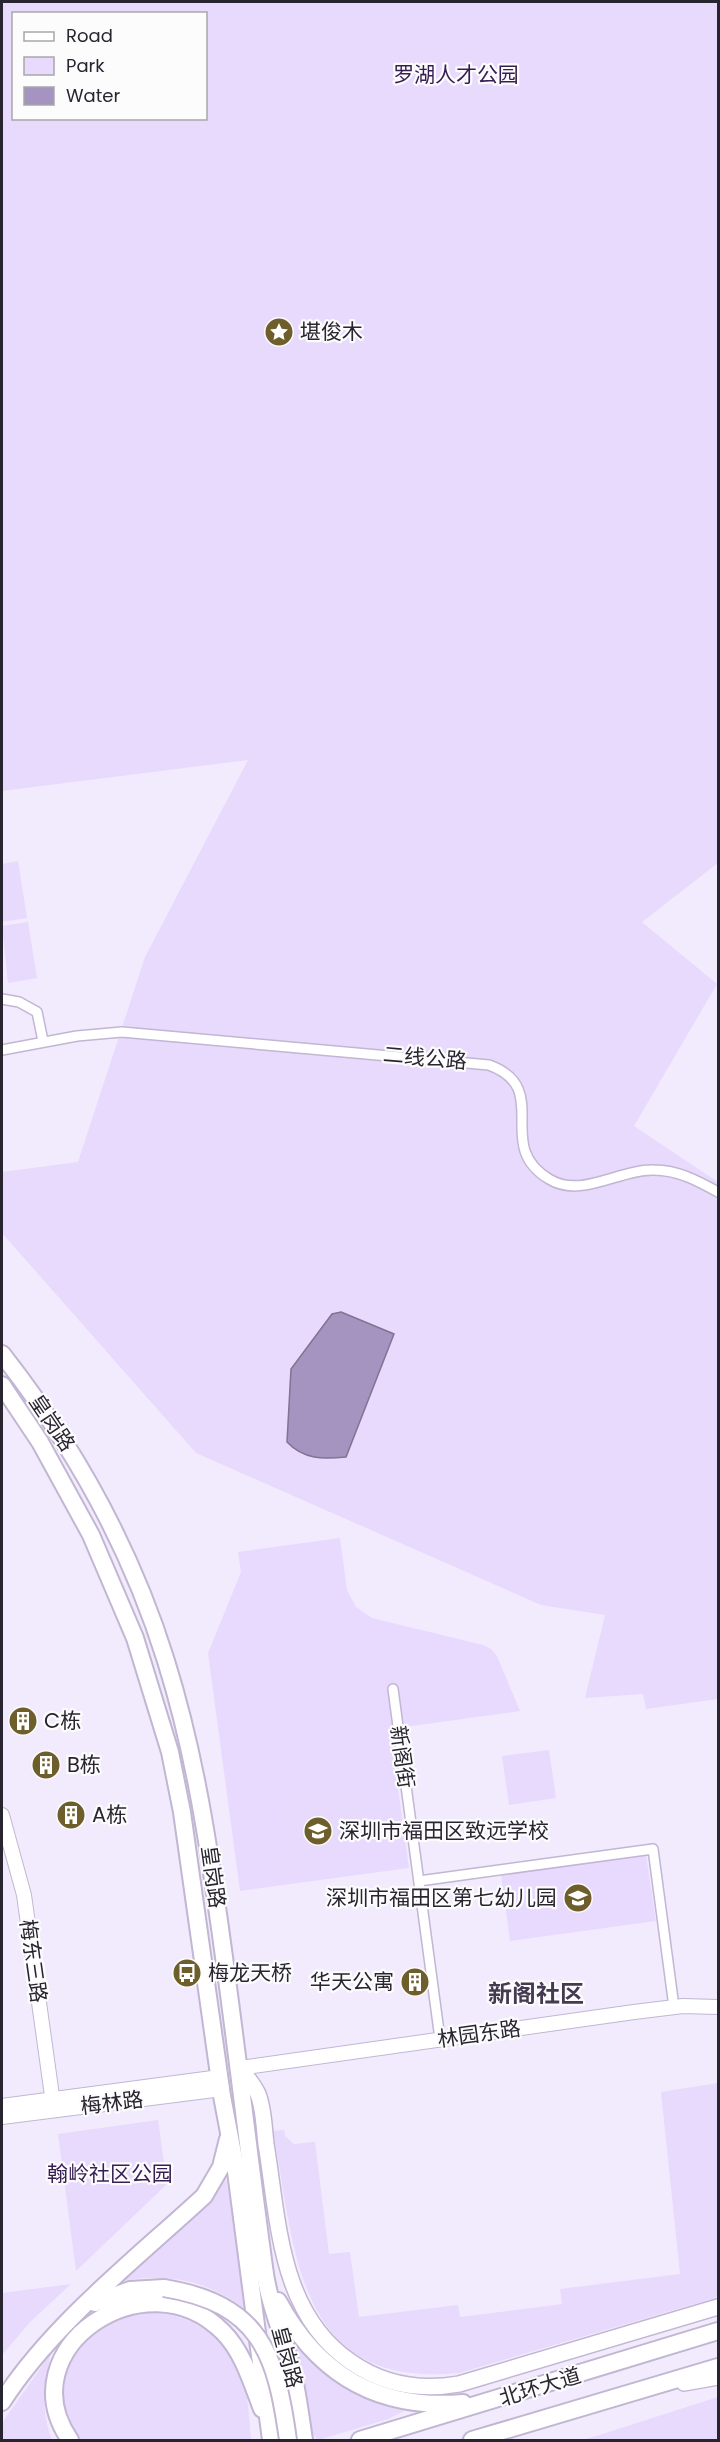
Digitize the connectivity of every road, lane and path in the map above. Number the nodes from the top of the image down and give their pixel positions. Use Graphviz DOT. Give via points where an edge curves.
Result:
graph roads {
  1 [pos="2,999"];
  2 [pos="43,1041"];
  3 [pos="2,1050"];
  4 [pos="718,1192"];
  5 [pos="2,1354"];
  6 [pos="2,1385"];
  7 [pos="8,1400"];
  8 [pos="393,1689"];
  9 [pos="2,1815"];
  10 [pos="419,1881"];
  11 [pos="674,2007"];
  12 [pos="718,2007"];
  13 [pos="440,2039"];
  14 [pos="240,2068"];
  15 [pos="221,2083"];
  16 [pos="54,2104"];
  17 [pos="2,2106"];
  18 [pos="2,2117"];
  19 [pos="229,2129"];
  20 [pos="264,2270"];
  21 [pos="718,2307"];
  22 [pos="74,2317"];
  23 [pos="718,2331"];
  24 [pos="718,2367"];
  25 [pos="718,2378"];
  26 [pos="646,2389"];
  27 [pos="506,2398"];
  28 [pos="2,2402"];
  29 [pos="516,2427"];
  30 [pos="270,2436"];
  31 [pos="70,2440"];
  32 [pos="288,2440"];
  33 [pos="304,2440"];
  34 [pos="360,2440"];
  35 [pos="472,2440"];
  36 [pos="497,2440"];
  1 -- 2 [label="street" via="19,1002 37,1012"];
  2 -- 3 [label="street"];
  2 -- 4 [label="street, 二线公路" via="122,1032 489,1065 516,1081 526,1157 548,1179 570,1187 623,1173 655,1170 692,1178"];
  5 -- 14 [label="highway, 皇岗路" via="75,1457 114,1528 166,1660 201,1799"];
  6 -- 7 [label="highway, 皇岗路"];
  7 -- 15 [label="highway, 皇岗路" via="40,1442 91,1535 153,1690 182,1812"];
  8 -- 10 [label="street, 新阁街"];
  9 -- 16 [label="street, 梅东三路" via="24,1895"];
  10 -- 11 [label="street" via="653,1850"];
  10 -- 13 [label="street, 新阁街"];
  11 -- 12 [label="street, 林园东路"];
  11 -- 13 [label="street, 林园东路"];
  13 -- 14 [label="street, 林园东路"];
  14 -- 20 [label="highway, 皇岗路"];
  14 -- 21 [label="main road" via="259,2100 288,2274 307,2318 323,2339 365,2372 401,2385 441,2387"];
  15 -- 16 [label="street, 梅林路"];
  15 -- 19 [label="highway, 皇岗路"];
  16 -- 17 [label="street, 梅林路"];
  16 -- 18 [label="street, 梅林路"];
  19 -- 22 [label="highway" via="221,2167 204,2196"];
  19 -- 30 [label="highway, 皇岗路"];
  20 -- 27 [label="highway" via="286,2316 305,2342 317,2356 360,2386 378,2395 421,2403"];
  20 -- 33 [label="highway, 皇岗路" via="298,2397"];
  22 -- 28 [label="highway" via="35,2356"];
  22 -- 32 [label="highway, bridge" via="130,2290 164,2288 213,2301 252,2331 273,2362"];
  23 -- 27 [label="highway, 北环大道"];
  24 -- 26 [label="highway, 北环大道"];
  25 -- 26 [label="main road"];
  26 -- 29 [label="highway, 北环大道"];
  27 -- 34 [label="highway, 北环大道"];
  29 -- 35 [label="highway, 北环大道"];
  29 -- 36 [label="highway"];
  30 -- 31 [label="highway" via="244,2364 223,2332 202,2316 178,2307 139,2304 104,2315 75,2338 59,2371 56,2404"];
}
